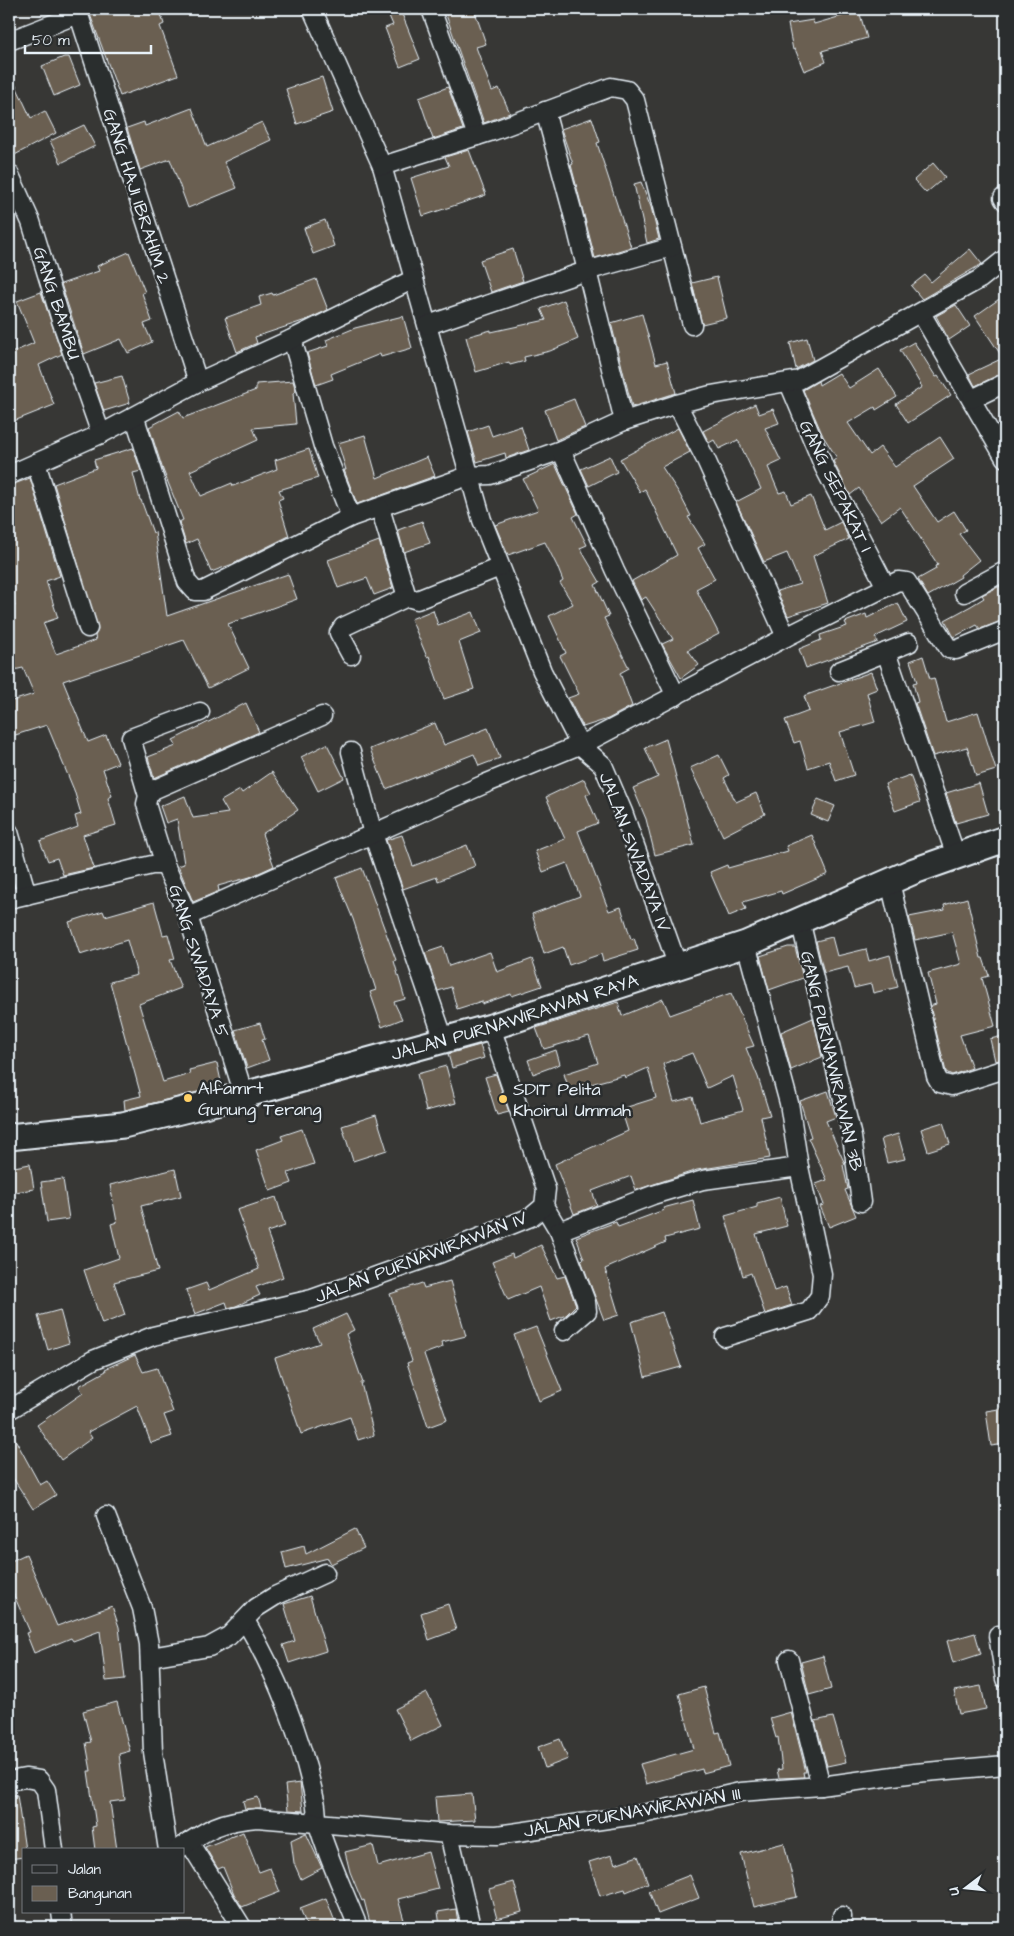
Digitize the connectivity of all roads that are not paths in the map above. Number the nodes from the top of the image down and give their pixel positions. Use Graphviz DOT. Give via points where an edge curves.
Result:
graph roads {
  1 [pos="312,9"];
  2 [pos="431,9"];
  3 [pos="77,11"];
  4 [pos="9,40"];
  5 [pos="544,111"];
  6 [pos="477,136"];
  7 [pos="382,166"];
  8 [pos="9,173"];
  9 [pos="672,247"];
  10 [pos="1005,258"];
  11 [pos="586,271"];
  12 [pos="414,279"];
  13 [pos="921,313"];
  14 [pos="428,325"];
  15 [pos="692,325"];
  16 [pos="292,339"];
  17 [pos="198,382"];
  18 [pos="789,383"];
  19 [pos="1005,383"];
  20 [pos="972,398"];
  21 [pos="677,404"];
  22 [pos="135,418"];
  23 [pos="624,421"];
  24 [pos="101,434"];
  25 [pos="561,450"];
  26 [pos="1005,458"];
  27 [pos="36,463"];
  28 [pos="9,475"];
  29 [pos="468,476"];
  30 [pos="380,508"];
  31 [pos="351,517"];
  32 [pos="500,566"];
  33 [pos="1005,571"];
  34 [pos="886,587"];
  35 [pos="964,594"];
  36 [pos="407,597"];
  37 [pos="88,628"];
  38 [pos="1005,630"];
  39 [pos="786,636"];
  40 [pos="909,643"];
  41 [pos="886,652"];
  42 [pos="351,655"];
  43 [pos="839,671"];
  44 [pos="676,696"];
  45 [pos="200,712"];
  46 [pos="322,716"];
  47 [pos="580,745"];
  48 [pos="350,752"];
  49 [pos="148,796"];
  50 [pos="9,832"];
  51 [pos="373,834"];
  52 [pos="1005,839"];
  53 [pos="956,856"];
  54 [pos="165,865"];
  55 [pos="890,882"];
  56 [pos="27,895"];
  57 [pos="9,899"];
  58 [pos="188,916"];
  59 [pos="800,920"];
  60 [pos="746,944"];
  61 [pos="678,967"];
  62 [pos="491,1027"];
  63 [pos="444,1040"];
  64 [pos="1005,1069"];
  65 [pos="244,1095"];
  66 [pos="9,1136"];
  67 [pos="800,1167"];
  68 [pos="861,1202"];
  69 [pos="544,1206"];
  70 [pos="559,1231"];
  71 [pos="564,1331"];
  72 [pos="725,1338"];
  73 [pos="9,1410"];
  74 [pos="106,1516"];
  75 [pos="326,1573"];
  76 [pos="245,1620"];
  77 [pos="998,1635"];
  78 [pos="150,1658"];
  79 [pos="790,1660"];
  80 [pos="1005,1679"];
  81 [pos="1005,1765"];
  82 [pos="9,1781"];
  83 [pos="821,1786"];
  84 [pos="318,1823"];
  85 [pos="449,1834"];
  86 [pos="184,1846"];
  87 [pos="54,1848"];
  88 [pos="168,1848"];
  89 [pos="61,1914"];
  90 [pos="63,1927"];
  91 [pos="242,1927"];
  92 [pos="358,1927"];
  93 [pos="471,1927"];
  1 -- 7 [label="street"];
  2 -- 6 [label="street"];
  3 -- 4 [label="street"];
  3 -- 17 [label="street, GANG HAJI IBRAHIM 2"];
  5 -- 6 [label="street"];
  5 -- 9 [label="street" via="611,87 631,93"];
  5 -- 11 [label="street"];
  6 -- 7 [label="street"];
  7 -- 12 [label="street"];
  8 -- 24 [label="street, GANG BAMBU" via="31,222"];
  9 -- 11 [label="street"];
  9 -- 15 [label="street"];
  10 -- 13 [label="street" via="980,279"];
  11 -- 14 [label="street"];
  11 -- 23 [label="street"];
  12 -- 14 [label="street"];
  12 -- 16 [label="street"];
  13 -- 18 [label="street"];
  13 -- 20 [label="street"];
  14 -- 29 [label="street"];
  16 -- 17 [label="street"];
  16 -- 31 [label="street" via="324,446"];
  17 -- 22 [label="street"];
  18 -- 21 [label="street" via="711,395"];
  18 -- 34 [label="street, GANG SEPAKAT I" via="820,458"];
  19 -- 20 [label="street"];
  20 -- 26 [label="street"];
  21 -- 23 [label="street"];
  21 -- 39 [label="street"];
  22 -- 24 [label="street"];
  22 -- 31 [label="street" via="187,582 195,591 215,586"];
  23 -- 25 [label="street"];
  24 -- 27 [label="street"];
  25 -- 29 [label="street" via="490,475"];
  25 -- 44 [label="street"];
  27 -- 28 [label="street"];
  27 -- 37 [label="street"];
  29 -- 30 [label="street"];
  29 -- 32 [label="street"];
  30 -- 31 [label="street"];
  30 -- 36 [label="street"];
  32 -- 36 [label="street" via="416,600"];
  32 -- 47 [label="street" via="542,671"];
  33 -- 35 [label="street"];
  34 -- 38 [label="street" via="898,581 907,582 949,649 956,650"];
  34 -- 39 [label="street"];
  36 -- 42 [label="street" via="343,627 339,633"];
  39 -- 44 [label="street"];
  40 -- 41 [label="street"];
  41 -- 43 [label="street"];
  41 -- 53 [label="street"];
  44 -- 47 [label="street"];
  45 -- 49 [label="street" via="131,738"];
  46 -- 49 [label="street" via="153,790"];
  47 -- 51 [label="street"];
  47 -- 61 [label="street, JALAN SWADAYA IV" via="602,765 623,812"];
  48 -- 51 [label="street"];
  49 -- 54 [label="street" via="146,804"];
  50 -- 56 [label="street"];
  51 -- 58 [label="street"];
  51 -- 63 [label="street"];
  52 -- 53 [label="street, JALAN PURNAWIRAWAN RAYA"];
  53 -- 55 [label="street, JALAN PURNAWIRAWAN RAYA"];
  54 -- 56 [label="street, GANG SWADAYA 5" via="152,865"];
  54 -- 58 [label="street, GANG SWADAYA 5"];
  55 -- 59 [label="street, JALAN PURNAWIRAWAN RAYA"];
  55 -- 64 [label="street" via="940,1083 952,1086"];
  56 -- 57 [label="street, GANG SWADAYA 5"];
  58 -- 65 [label="street, GANG SWADAYA 5"];
  59 -- 60 [label="street, JALAN PURNAWIRAWAN RAYA"];
  59 -- 68 [label="street, GANG PURNAWIRAWAN 3B" via="852,1137"];
  60 -- 61 [label="street, JALAN PURNAWIRAWAN RAYA"];
  60 -- 67 [label="street" via="789,1102"];
  61 -- 62 [label="street, JALAN PURNAWIRAWAN RAYA"];
  62 -- 63 [label="street, JALAN PURNAWIRAWAN RAYA"];
  62 -- 69 [label="street, JALAN PURNAWIRAWAN IV" via="546,1189"];
  63 -- 65 [label="street, JALAN PURNAWIRAWAN RAYA"];
  65 -- 66 [label="street, JALAN PURNAWIRAWAN RAYA" via="123,1125"];
  67 -- 70 [label="street" via="704,1180 653,1195"];
  67 -- 72 [label="street" via="822,1274 820,1296 809,1311"];
  69 -- 70 [label="street"];
  69 -- 73 [label="street, JALAN PURNAWIRAWAN IV" via="531,1217 312,1299 153,1336 93,1360"];
  70 -- 71 [label="street" via="588,1311"];
  74 -- 78 [label="street" via="142,1608"];
  75 -- 76 [label="street" via="275,1596"];
  76 -- 78 [label="street" via="229,1636 209,1647"];
  76 -- 84 [label="street" via="281,1694 300,1747"];
  77 -- 80 [label="street"];
  78 -- 88 [label="street" via="153,1752"];
  79 -- 83 [label="street"];
  81 -- 83 [label="street, JALAN PURNAWIRAWAN III" via="915,1772"];
  82 -- 87 [label="street" via="39,1780 46,1790"];
  83 -- 85 [label="street, JALAN PURNAWIRAWAN III" via="740,1792 643,1814 498,1835"];
  84 -- 85 [label="street, JALAN PURNAWIRAWAN III"];
  84 -- 86 [label="street, JALAN PURNAWIRAWAN III" via="257,1818 235,1820 212,1827"];
  84 -- 92 [label="street"];
  85 -- 93 [label="street"];
  86 -- 91 [label="street"];
  89 -- 90 [label="street"];
}
